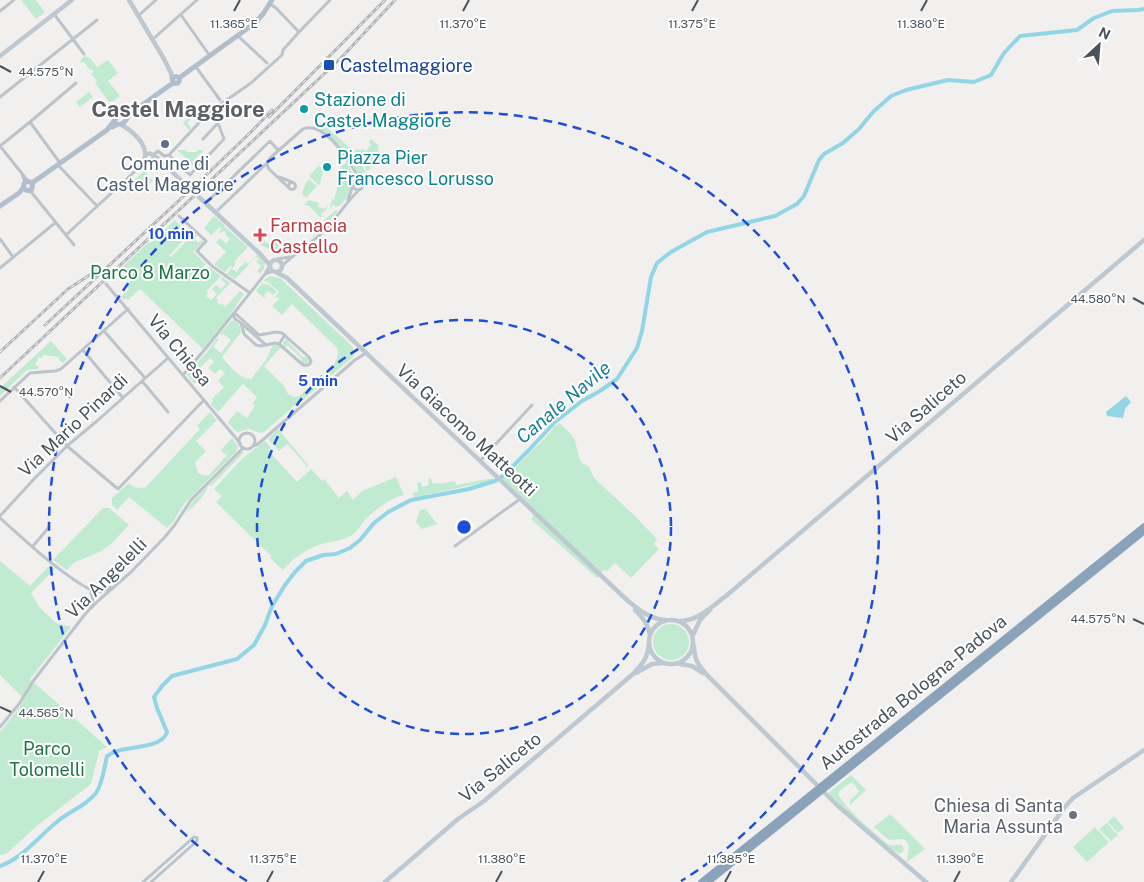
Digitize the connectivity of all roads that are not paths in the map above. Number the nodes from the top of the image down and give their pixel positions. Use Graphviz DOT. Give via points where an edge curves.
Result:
graph roads {
  1 [pos="14,0"];
  2 [pos="72,0"];
  3 [pos="129,0"];
  4 [pos="156,0"];
  5 [pos="197,0"];
  6 [pos="330,0"];
  7 [pos="271,2"];
  8 [pos="0,11"];
  9 [pos="54,14"];
  10 [pos="181,15"];
  11 [pos="138,16"];
  12 [pos="97,20"];
  13 [pos="300,32"];
  14 [pos="238,36"];
  15 [pos="73,39"];
  16 [pos="152,40"];
  17 [pos="84,54"];
  18 [pos="0,56"];
  19 [pos="210,56"];
  20 [pos="267,63"];
  21 [pos="196,67"];
  22 [pos="174,80"];
  23 [pos="76,83"];
  24 [pos="0,97"];
  25 [pos="220,100"];
  26 [pos="208,113"];
  27 [pos="121,121"];
  28 [pos="30,122"];
  29 [pos="218,123"];
  30 [pos="203,140"];
  31 [pos="0,146"];
  32 [pos="278,150"];
  33 [pos="152,154"];
  34 [pos="169,155"];
  35 [pos="145,159"];
  36 [pos="152,161"];
  37 [pos="267,162"];
  38 [pos="59,164"];
  39 [pos="166,166"];
  40 [pos="353,167"];
  41 [pos="277,176"];
  42 [pos="360,180"];
  43 [pos="353,184"];
  44 [pos="28,187"];
  45 [pos="188,187"];
  46 [pos="360,189"];
  47 [pos="200,198"];
  48 [pos="208,200"];
  49 [pos="346,203"];
  50 [pos="0,206"];
  51 [pos="97,206"];
  52 [pos="218,210"];
  53 [pos="178,216"];
  54 [pos="55,223"];
  55 [pos="66,235"];
  56 [pos="0,239"];
  57 [pos="1144,240"];
  58 [pos="74,244"];
  59 [pos="260,254"];
  60 [pos="13,257"];
  61 [pos="291,257"];
  62 [pos="275,259"];
  63 [pos="269,265"];
  64 [pos="282,267"];
  65 [pos="0,268"];
  66 [pos="274,272"];
  67 [pos="264,274"];
  68 [pos="287,278"];
  69 [pos="106,284"];
  70 [pos="250,293"];
  71 [pos="128,309"];
  72 [pos="233,314"];
  73 [pos="240,323"];
  74 [pos="104,331"];
  75 [pos="264,335"];
  76 [pos="285,335"];
  77 [pos="265,344"];
  78 [pos="279,344"];
  79 [pos="361,349"];
  80 [pos="83,350"];
  81 [pos="366,353"];
  82 [pos="168,358"];
  83 [pos="355,360"];
  84 [pos="183,375"];
  85 [pos="143,380"];
  86 [pos="14,387"];
  87 [pos="123,398"];
  88 [pos="204,400"];
  89 [pos="0,401"];
  90 [pos="532,405"];
  91 [pos="168,412"];
  92 [pos="232,433"];
  93 [pos="242,436"];
  94 [pos="254,436"];
  95 [pos="264,437"];
  96 [pos="241,445"];
  97 [pos="67,446"];
  98 [pos="253,446"];
  99 [pos="480,461"];
  100 [pos="520,499"];
  101 [pos="0,517"];
  102 [pos="1144,526"];
  103 [pos="49,528"];
  104 [pos="1144,532"];
  105 [pos="33,546"];
  106 [pos="455,546"];
  107 [pos="129,574"];
  108 [pos="91,591"];
  109 [pos="726,596"];
  110 [pos="99,600"];
  111 [pos="628,601"];
  112 [pos="81,620"];
  113 [pos="665,620"];
  114 [pos="680,621"];
  115 [pos="693,635"];
  116 [pos="650,636"];
  117 [pos="649,644"];
  118 [pos="694,646"];
  119 [pos="663,663"];
  120 [pos="676,664"];
  121 [pos="633,674"];
  122 [pos="708,676"];
  123 [pos="0,727"];
  124 [pos="1144,750"];
  125 [pos="144,882"];
  126 [pos="151,882"];
  127 [pos="384,882"];
  128 [pos="701,882"];
  129 [pos="709,882"];
  130 [pos="926,882"];
  131 [pos="1012,882"];
  1 -- 8 [label="street"];
  2 -- 9 [label="main road"];
  3 -- 11 [label="main road"];
  4 -- 11 [label="street"];
  5 -- 10 [label="street"];
  6 -- 13 [label="street"];
  7 -- 13 [label="street"];
  7 -- 14 [label="main road" via="259,19"];
  9 -- 15 [label="street"];
  9 -- 18 [label="main road"];
  10 -- 16 [label="street"];
  10 -- 19 [label="street"];
  11 -- 16 [label="main road"];
  12 -- 15 [label="street"];
  13 -- 26 [label="street" via="282,54 240,92"];
  14 -- 19 [label="main road"];
  14 -- 20 [label="street"];
  15 -- 17 [label="street"];
  15 -- 24 [label="street"];
  16 -- 22 [label="main road"];
  19 -- 21 [label="main road"];
  21 -- 22 [label="main road"];
  21 -- 25 [label="street"];
  22 -- 27 [label="main road"];
  23 -- 28 [label="street"];
  26 -- 29 [label="street"];
  26 -- 34 [label="street"];
  27 -- 33 [label="main road"];
  27 -- 35 [label="main road" via="143,144"];
  27 -- 38 [label="main road"];
  28 -- 31 [label="street"];
  28 -- 38 [label="street"];
  29 -- 30 [label="street"];
  29 -- 34 [label="street" via="224,139 190,175"];
  31 -- 44 [label="street"];
  32 -- 37 [label="street"];
  32 -- 40 [label="street" via="303,129 312,127 336,144"];
  32 -- 48 [label="street" via="270,141"];
  33 -- 34 [label="street" via="158,151 164,156"];
  33 -- 35 [label="main road" via="147,154"];
  33 -- 36 [label="main road"];
  33 -- 39 [label="main road"];
  35 -- 36 [label="main road"];
  35 -- 51 [label="street"];
  36 -- 39 [label="main road" via="158,160"];
  37 -- 41 [label="street"];
  37 -- 52 [label="street"];
  38 -- 44 [label="main road"];
  38 -- 51 [label="street"];
  39 -- 45 [label="main road"];
  40 -- 42 [label="street"];
  40 -- 43 [label="street"];
  41 -- 41 [label="street" via="289,188 295,188 293,182"];
  42 -- 43 [label="street"];
  42 -- 46 [label="street" via="363,184"];
  43 -- 46 [label="street"];
  43 -- 49 [label="street"];
  44 -- 50 [label="main road"];
  44 -- 54 [label="street"];
  46 -- 49 [label="street"];
  47 -- 59 [label="main road"];
  49 -- 61 [label="street" via="324,232"];
  51 -- 55 [label="street"];
  53 -- 70 [label="street" via="206,241 197,252"];
  54 -- 55 [label="street"];
  54 -- 60 [label="street"];
  55 -- 58 [label="street"];
  56 -- 60 [label="street"];
  57 -- 109 [label="main road, Via Saliceto"];
  59 -- 62 [label="main road"];
  59 -- 63 [label="main road"];
  60 -- 65 [label="street"];
  61 -- 62 [label="street"];
  61 -- 64 [label="street"];
  62 -- 63 [label="main road"];
  62 -- 64 [label="main road"];
  63 -- 66 [label="main road"];
  63 -- 67 [label="street"];
  64 -- 66 [label="main road"];
  64 -- 68 [label="main road, Via Giacomo Matteotti"];
  66 -- 67 [label="street"];
  66 -- 68 [label="main road, Via Giacomo Matteotti"];
  67 -- 70 [label="street"];
  68 -- 79 [label="main road, Via Giacomo Matteotti"];
  69 -- 71 [label="street, Via Chiesa"];
  70 -- 72 [label="street"];
  71 -- 74 [label="street"];
  71 -- 82 [label="street, Via Chiesa"];
  72 -- 73 [label="street"];
  72 -- 75 [label="street" via="258,335"];
  72 -- 84 [label="street"];
  73 -- 77 [label="street"];
  73 -- 77 [label="street" via="244,334 253,343"];
  74 -- 80 [label="street"];
  74 -- 85 [label="street"];
  75 -- 76 [label="street" via="278,332"];
  75 -- 77 [label="street"];
  76 -- 78 [label="street"];
  76 -- 78 [label="street" via="309,357 310,364 303,365"];
  77 -- 78 [label="street"];
  79 -- 81 [label="main road, Via Giacomo Matteotti"];
  79 -- 83 [label="street"];
  80 -- 86 [label="street" via="59,370 30,373"];
  80 -- 87 [label="street"];
  81 -- 83 [label="street"];
  81 -- 99 [label="main road, Via Giacomo Matteotti"];
  82 -- 84 [label="street, Via Chiesa"];
  82 -- 85 [label="street, Via Mario Pinardi"];
  83 -- 95 [label="street"];
  84 -- 88 [label="street, Via Chiesa"];
  85 -- 87 [label="street, Via Mario Pinardi"];
  85 -- 91 [label="street"];
  86 -- 89 [label="street"];
  86 -- 97 [label="street"];
  87 -- 97 [label="street, Via Mario Pinardi"];
  88 -- 92 [label="street, Via Chiesa"];
  88 -- 97 [label="street" via="118,489"];
  90 -- 99 [label="street"];
  92 -- 93 [label="street"];
  92 -- 96 [label="street, Via Chiesa"];
  93 -- 94 [label="street" via="248,433"];
  93 -- 96 [label="street"];
  94 -- 95 [label="street"];
  94 -- 98 [label="street"];
  95 -- 98 [label="street"];
  96 -- 98 [label="street" via="248,449"];
  96 -- 107 [label="street, Via Angelelli" via="191,500 169,533"];
  97 -- 101 [label="street, Via Mario Pinardi"];
  99 -- 100 [label="main road, Via Giacomo Matteotti"];
  100 -- 106 [label="street"];
  100 -- 111 [label="main road, Via Giacomo Matteotti"];
  101 -- 105 [label="street"];
  102 -- 128 [label="highway, Autostrada Bologna-Padova"];
  103 -- 105 [label="street"];
  104 -- 129 [label="highway, Autostrada Bologna-Padova"];
  105 -- 108 [label="street"];
  107 -- 108 [label="street" via="107,590"];
  107 -- 110 [label="street, Via Angelelli"];
  108 -- 110 [label="street"];
  108 -- 112 [label="street" via="92,605"];
  109 -- 114 [label="main road, Via Saliceto" via="695,618"];
  109 -- 115 [label="main road, Via Saliceto" via="700,620"];
  110 -- 112 [label="street, Via Angelelli"];
  111 -- 113 [label="main road, Via Giacomo Matteotti" via="648,616"];
  111 -- 116 [label="main road, Via Giacomo Matteotti" via="645,622"];
  112 -- 123 [label="street, Via Angelelli"];
  113 -- 114 [label="main road, Via Saliceto"];
  113 -- 116 [label="main road" via="654,628"];
  114 -- 115 [label="main road"];
  115 -- 118 [label="main road"];
  116 -- 117 [label="main road, Via Saliceto"];
  117 -- 119 [label="main road" via="654,656"];
  117 -- 121 [label="main road, Via Saliceto" via="645,660"];
  118 -- 120 [label="main road" via="688,658"];
  118 -- 122 [label="main road" via="698,664"];
  119 -- 120 [label="main road, Via Saliceto"];
  119 -- 121 [label="main road, Via Saliceto" via="652,664"];
  120 -- 122 [label="main road" via="692,666"];
  121 -- 127 [label="main road, Via Saliceto"];
  122 -- 130 [label="main road" via="838,806"];
  124 -- 131 [label="main road" via="1073,798"];
  125 -- 126 [label="street" via="194,837 197,838"];
}
